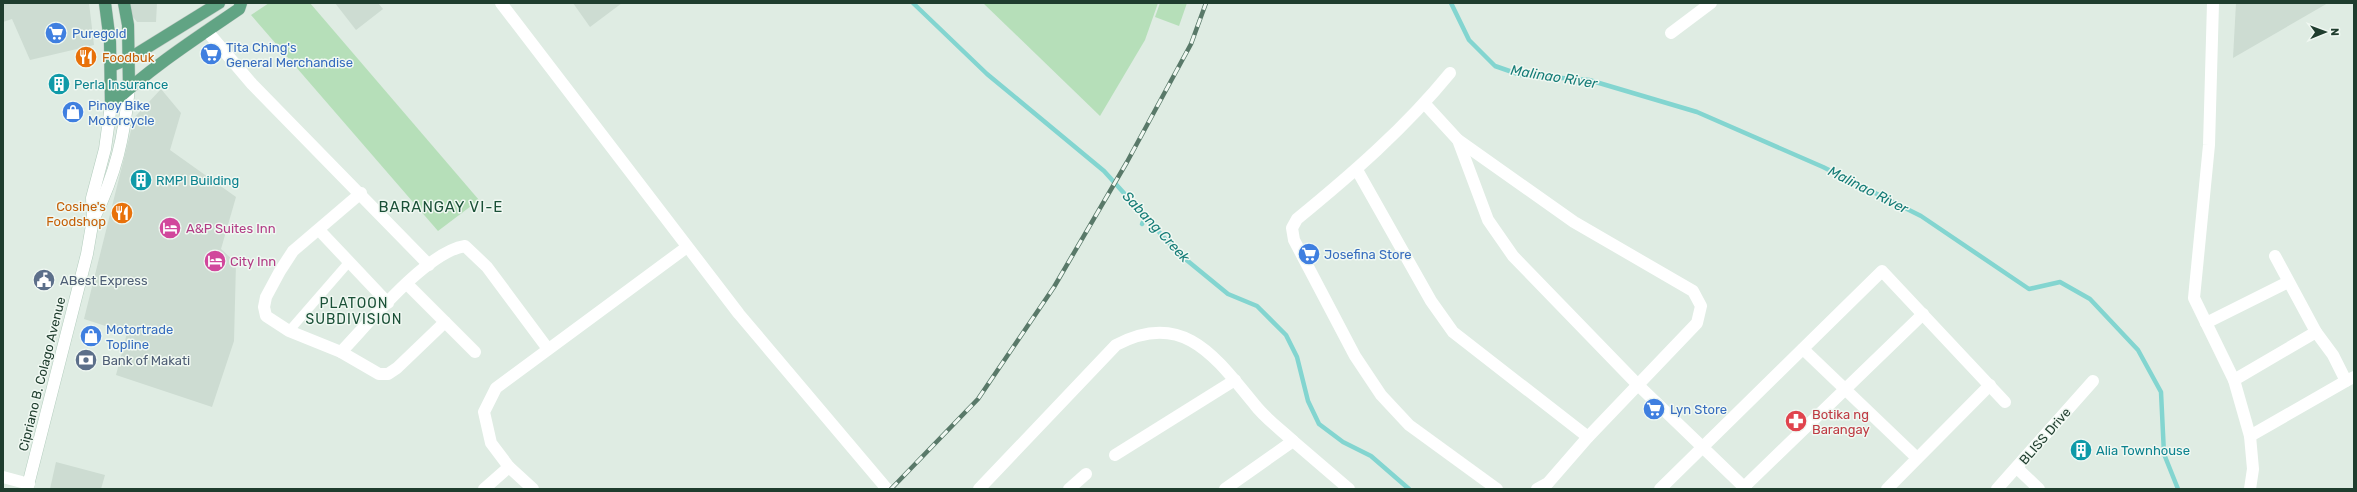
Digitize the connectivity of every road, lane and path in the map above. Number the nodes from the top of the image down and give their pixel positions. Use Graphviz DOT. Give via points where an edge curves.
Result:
graph roads {
  1 [pos="105,3"];
  2 [pos="124,3"];
  3 [pos="219,3"];
  4 [pos="241,3"];
  5 [pos="501,3"];
  6 [pos="1711,3"];
  7 [pos="2213,3"];
  8 [pos="207,31"];
  9 [pos="1671,32"];
  10 [pos="130,58"];
  11 [pos="111,66"];
  12 [pos="1450,73"];
  13 [pos="129,88"];
  14 [pos="1425,104"];
  15 [pos="111,105"];
  16 [pos="1458,140"];
  17 [pos="1357,170"];
  18 [pos="361,193"];
  19 [pos="93,219"];
  20 [pos="319,230"];
  21 [pos="687,247"];
  22 [pos="2276,256"];
  23 [pos="349,262"];
  24 [pos="429,265"];
  25 [pos="2288,282"];
  26 [pos="407,284"];
  27 [pos="388,303"];
  28 [pos="1923,314"];
  29 [pos="444,322"];
  30 [pos="2206,323"];
  31 [pos="289,331"];
  32 [pos="2316,332"];
  33 [pos="548,349"];
  34 [pos="1803,349"];
  35 [pos="341,352"];
  36 [pos="475,352"];
  37 [pos="2350,379"];
  38 [pos="1235,380"];
  39 [pos="2234,380"];
  40 [pos="2093,382"];
  41 [pos="1638,385"];
  42 [pos="1990,386"];
  43 [pos="1845,391"];
  44 [pos="2005,402"];
  45 [pos="2250,436"];
  46 [pos="1588,437"];
  47 [pos="1293,441"];
  48 [pos="1702,445"];
  49 [pos="1115,455"];
  50 [pos="1917,458"];
  51 [pos="509,467"];
  52 [pos="2016,468"];
  53 [pos="1086,474"];
  54 [pos="3,477"];
  55 [pos="28,486"];
  56 [pos="1745,488"];
  57 [pos="484,489"];
  58 [pos="533,489"];
  59 [pos="887,489"];
  60 [pos="979,489"];
  61 [pos="1069,489"];
  62 [pos="1225,489"];
  63 [pos="1349,489"];
  64 [pos="1497,489"];
  65 [pos="1537,489"];
  66 [pos="1660,489"];
  67 [pos="1887,489"];
  68 [pos="1997,489"];
  69 [pos="2039,489"];
  70 [pos="2250,489"];
  1 -- 11 [label="main road, Cipriano B. Colago Avenue"];
  2 -- 10 [label="main road, Cipriano B. Colago Avenue"];
  3 -- 10 [label="main road"];
  4 -- 8 [label="main road" via="239,9"];
  5 -- 21 [label="street"];
  6 -- 9 [label="street"];
  7 -- 30 [label="street" via="2209,145 2194,298"];
  8 -- 13 [label="main road"];
  8 -- 18 [label="street" via="257,89"];
  10 -- 11 [label="main road"];
  10 -- 13 [label="main road, Cipriano B. Colago Avenue"];
  11 -- 15 [label="main road, Cipriano B. Colago Avenue"];
  12 -- 14 [label="street"];
  13 -- 15 [label="main road"];
  13 -- 19 [label="street, Cipriano B. Colago Avenue" via="125,131 115,172"];
  14 -- 16 [label="street"];
  14 -- 17 [label="street"];
  15 -- 19 [label="street, Cipriano B. Colago Avenue" via="105,149 92,198"];
  16 -- 41 [label="street" via="1488,220 1513,256"];
  16 -- 41 [label="street" via="1574,222 1693,291 1701,306 1697,323"];
  17 -- 46 [label="street" via="1432,301 1453,332"];
  17 -- 64 [label="street" via="1297,219 1292,228 1294,240 1355,356 1382,395 1409,426"];
  18 -- 20 [label="street"];
  18 -- 24 [label="street"];
  19 -- 55 [label="street, Cipriano B. Colago Avenue" via="87,254"];
  20 -- 23 [label="street"];
  20 -- 31 [label="street" via="293,251 266,297 266,316"];
  21 -- 33 [label="street"];
  21 -- 59 [label="street" via="739,314"];
  22 -- 25 [label="street"];
  23 -- 27 [label="street"];
  23 -- 31 [label="street"];
  24 -- 26 [label="street"];
  24 -- 33 [label="street" via="453,248 465,246 487,267"];
  25 -- 30 [label="street"];
  25 -- 32 [label="street"];
  26 -- 27 [label="street"];
  26 -- 29 [label="street"];
  27 -- 35 [label="street"];
  28 -- 34 [label="street" via="1882,271"];
  28 -- 42 [label="street"];
  28 -- 43 [label="street"];
  29 -- 35 [label="street" via="388,374 379,374"];
  29 -- 36 [label="street"];
  30 -- 39 [label="street"];
  31 -- 35 [label="street"];
  32 -- 37 [label="street"];
  32 -- 39 [label="street"];
  33 -- 51 [label="street" via="496,388 484,412 491,443"];
  34 -- 43 [label="street"];
  34 -- 48 [label="street"];
  37 -- 45 [label="street"];
  38 -- 47 [label="street" via="1256,407"];
  38 -- 49 [label="street"];
  38 -- 60 [label="street" via="1207,352 1186,336 1163,333 1134,336 1116,345"];
  39 -- 45 [label="street"];
  40 -- 52 [label="street, BLISS Drive"];
  41 -- 46 [label="street"];
  41 -- 48 [label="street"];
  42 -- 44 [label="street"];
  42 -- 50 [label="street"];
  43 -- 50 [label="street"];
  43 -- 56 [label="street"];
  45 -- 70 [label="street" via="2253,469"];
  46 -- 65 [label="street" via="1548,483"];
  47 -- 62 [label="street"];
  47 -- 63 [label="street"];
  48 -- 56 [label="street"];
  48 -- 66 [label="street"];
  50 -- 67 [label="street"];
  51 -- 57 [label="street"];
  51 -- 58 [label="street"];
  52 -- 68 [label="street, BLISS Drive"];
  52 -- 69 [label="street"];
  53 -- 61 [label="street"];
  54 -- 55 [label="street"];
}
